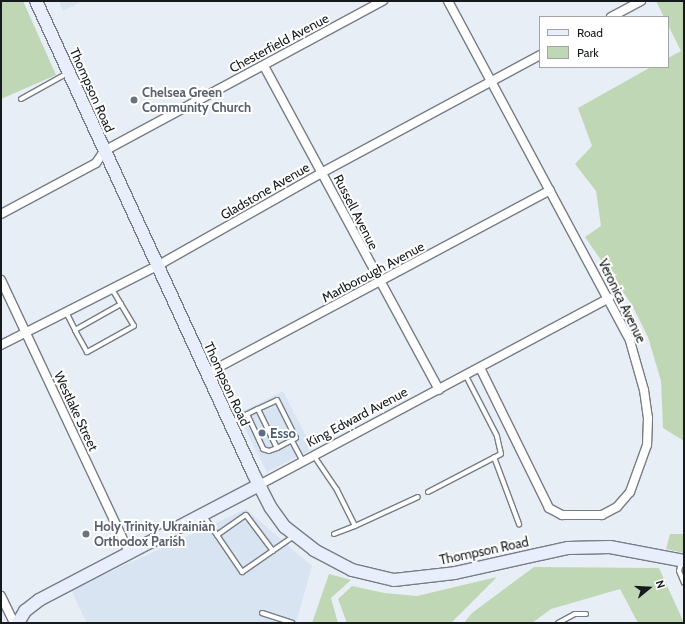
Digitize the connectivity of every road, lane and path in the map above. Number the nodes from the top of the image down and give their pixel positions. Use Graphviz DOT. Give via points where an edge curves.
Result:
graph roads {
  1 [pos="36,1"];
  2 [pos="383,1"];
  3 [pos="448,1"];
  4 [pos="641,1"];
  5 [pos="613,16"];
  6 [pos="539,57"];
  7 [pos="264,66"];
  8 [pos="68,73"];
  9 [pos="492,81"];
  10 [pos="21,99"];
  11 [pos="104,151"];
  12 [pos="323,172"];
  13 [pos="550,190"];
  14 [pos="1,214"];
  15 [pos="157,266"];
  16 [pos="1,280"];
  17 [pos="379,282"];
  18 [pos="111,289"];
  19 [pos="609,298"];
  20 [pos="121,304"];
  21 [pos="66,312"];
  22 [pos="75,330"];
  23 [pos="26,332"];
  24 [pos="1,345"];
  25 [pos="480,368"];
  26 [pos="206,374"];
  27 [pos="466,376"];
  28 [pos="440,390"];
  29 [pos="258,409"];
  30 [pos="247,414"];
  31 [pos="230,423"];
  32 [pos="292,441"];
  33 [pos="277,448"];
  34 [pos="314,456"];
  35 [pos="494,457"];
  36 [pos="303,462"];
  37 [pos="259,485"];
  38 [pos="428,492"];
  39 [pos="418,497"];
  40 [pos="202,514"];
  41 [pos="520,524"];
  42 [pos="355,526"];
  43 [pos="334,534"];
  44 [pos="217,535"];
  45 [pos="295,535"];
  46 [pos="273,551"];
  47 [pos="129,552"];
  48 [pos="683,561"];
  49 [pos="684,583"];
  50 [pos="1,596"];
  51 [pos="262,613"];
  52 [pos="586,614"];
  53 [pos="560,622"];
  54 [pos="14,623"];
  55 [pos="18,623"];
  56 [pos="292,623"];
  1 -- 8 [label="street, Thompson Road"];
  2 -- 7 [label="street, Chesterfield Avenue"];
  3 -- 9 [label="street, Veronica Avenue"];
  4 -- 5 [label="street"];
  6 -- 9 [label="street, Gladstone Avenue"];
  7 -- 11 [label="street, Chesterfield Avenue"];
  7 -- 12 [label="street, Russell Avenue"];
  8 -- 10 [label="lane"];
  8 -- 11 [label="street, Thompson Road"];
  9 -- 12 [label="street, Gladstone Avenue"];
  9 -- 13 [label="street, Veronica Avenue"];
  11 -- 14 [label="street, Chesterfield Avenue" via="96,163"];
  11 -- 15 [label="street, Thompson Road"];
  12 -- 15 [label="street, Gladstone Avenue"];
  12 -- 17 [label="street, Russell Avenue"];
  13 -- 17 [label="street, Marlborough Avenue"];
  13 -- 19 [label="street, Veronica Avenue"];
  15 -- 18 [label="street, Gladstone Avenue"];
  15 -- 26 [label="street, Thompson Road"];
  16 -- 23 [label="street, Westlake Street"];
  17 -- 26 [label="street, Marlborough Avenue"];
  17 -- 28 [label="street, Russell Avenue"];
  18 -- 20 [label="lane"];
  18 -- 21 [label="street, Gladstone Avenue"];
  19 -- 25 [label="street, King Edward Avenue"];
  19 -- 25 [label="street, Veronica Avenue" via="630,341 638,365 648,418 647,445 630,492 617,508 602,515 562,515 549,508"];
  20 -- 22 [label="lane"];
  20 -- 22 [label="lane" via="134,326 87,352"];
  21 -- 22 [label="lane"];
  21 -- 23 [label="street, Gladstone Avenue"];
  23 -- 24 [label="street, Gladstone Avenue"];
  23 -- 47 [label="street, Westlake Street"];
  25 -- 27 [label="street, King Edward Avenue"];
  26 -- 31 [label="street, Thompson Road"];
  27 -- 28 [label="street, King Edward Avenue"];
  27 -- 35 [label="lane" via="497,436 501,454"];
  28 -- 34 [label="street, King Edward Avenue"];
  29 -- 30 [label="lane"];
  29 -- 32 [label="lane" via="277,400 296,438"];
  29 -- 33 [label="lane" via="266,430"];
  30 -- 31 [label="lane"];
  30 -- 33 [label="lane" via="264,450"];
  31 -- 37 [label="street, Thompson Road"];
  32 -- 33 [label="lane"];
  32 -- 36 [label="lane"];
  34 -- 36 [label="street, King Edward Avenue"];
  34 -- 42 [label="lane" via="337,490"];
  35 -- 38 [label="lane"];
  35 -- 41 [label="lane"];
  36 -- 37 [label="street, King Edward Avenue"];
  37 -- 40 [label="street, King Edward Avenue"];
  37 -- 45 [label="street, Thompson Road" via="271,508"];
  39 -- 42 [label="lane"];
  40 -- 44 [label="lane"];
  40 -- 47 [label="street, King Edward Avenue"];
  42 -- 43 [label="lane"];
  44 -- 46 [label="lane" via="246,515"];
  44 -- 46 [label="lane" via="242,572"];
  45 -- 46 [label="lane"];
  45 -- 48 [label="street, Thompson Road" via="314,550 352,570 394,580 455,573 568,548 610,547"];
  47 -- 55 [label="street, King Edward Avenue" via="39,600 25,611"];
  48 -- 49 [label="lane" via="679,571"];
  50 -- 54 [label="street"];
  51 -- 56 [label="lane"];
  52 -- 53 [label="lane" via="575,614"];
}
